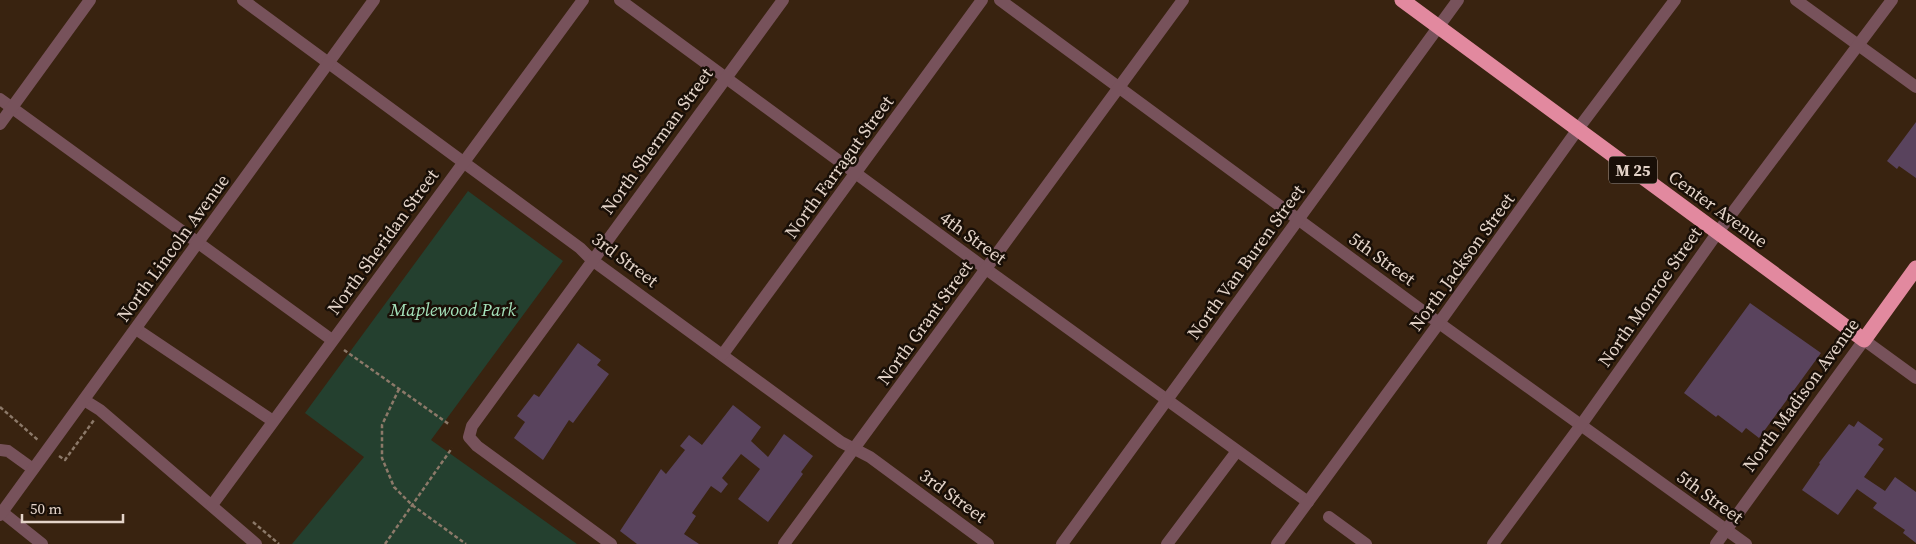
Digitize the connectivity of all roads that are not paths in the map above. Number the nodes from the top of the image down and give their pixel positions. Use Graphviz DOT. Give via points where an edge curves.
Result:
graph roads {
  1 [pos="90,0"];
  2 [pos="243,0"];
  3 [pos="374,0"];
  4 [pos="583,0"];
  5 [pos="620,0"];
  6 [pos="783,0"];
  7 [pos="982,0"];
  8 [pos="1000,0"];
  9 [pos="1182,0"];
  10 [pos="1402,0"];
  11 [pos="1458,0"];
  12 [pos="1675,0"];
  13 [pos="1796,0"];
  14 [pos="1892,0"];
  15 [pos="1438,27"];
  16 [pos="1859,46"];
  17 [pos="328,62"];
  18 [pos="725,78"];
  19 [pos="1118,87"];
  20 [pos="1916,87"];
  21 [pos="0,99"];
  22 [pos="11,108"];
  23 [pos="0,124"];
  24 [pos="1578,129"];
  25 [pos="464,162"];
  26 [pos="856,173"];
  27 [pos="1299,219"];
  28 [pos="1718,232"];
  29 [pos="198,244"];
  30 [pos="592,260"];
  31 [pos="1916,268"];
  32 [pos="986,270"];
  33 [pos="1440,323"];
  34 [pos="136,329"];
  35 [pos="332,340"];
  36 [pos="1864,340"];
  37 [pos="723,354"];
  38 [pos="1916,378"];
  39 [pos="1167,399"];
  40 [pos="84,400"];
  41 [pos="273,421"];
  42 [pos="1581,425"];
  43 [pos="854,448"];
  44 [pos="0,450"];
  45 [pos="1238,451"];
  46 [pos="33,469"];
  47 [pos="1308,502"];
  48 [pos="212,505"];
  49 [pos="1,513"];
  50 [pos="1330,517"];
  51 [pos="1726,530"];
  52 [pos="42,544"];
  53 [pos="256,544"];
  54 [pos="611,544"];
  55 [pos="784,544"];
  56 [pos="988,544"];
  57 [pos="1062,544"];
  58 [pos="1167,544"];
  59 [pos="1277,544"];
  60 [pos="1366,544"];
  61 [pos="1493,544"];
  62 [pos="1716,544"];
  63 [pos="1746,544"];
  1 -- 22 [label="street"];
  2 -- 17 [label="street, 3rd Street"];
  3 -- 17 [label="street, North Lincoln Avenue"];
  4 -- 25 [label="street, North Sheridan Street"];
  5 -- 18 [label="street, 4th Street"];
  6 -- 18 [label="street, North Sherman Street"];
  7 -- 26 [label="street, North Farragut Street"];
  8 -- 19 [label="street, 5th Street"];
  9 -- 19 [label="street, North Grant Street"];
  10 -- 15 [label="highway, Center Avenue / M 25"];
  11 -- 15 [label="street, North Van Buren Street"];
  12 -- 24 [label="street, North Jackson Street"];
  13 -- 16 [label="street"];
  14 -- 16 [label="street, North Monroe Street"];
  15 -- 24 [label="highway, Center Avenue / M 25"];
  15 -- 27 [label="street, North Van Buren Street"];
  16 -- 20 [label="street"];
  16 -- 28 [label="street, North Monroe Street"];
  17 -- 25 [label="street, 3rd Street"];
  17 -- 29 [label="street, North Lincoln Avenue"];
  18 -- 26 [label="street, 4th Street"];
  18 -- 30 [label="street, North Sherman Street"];
  19 -- 27 [label="street, 5th Street"];
  19 -- 32 [label="street, North Grant Street"];
  21 -- 22 [label="street"];
  22 -- 23 [label="street"];
  22 -- 29 [label="street"];
  24 -- 28 [label="highway, Center Avenue / M 25"];
  24 -- 33 [label="street, North Jackson Street"];
  25 -- 30 [label="street, 3rd Street"];
  25 -- 35 [label="street, North Sheridan Street"];
  26 -- 32 [label="street, 4th Street"];
  26 -- 37 [label="street, North Farragut Street"];
  27 -- 33 [label="street, 5th Street"];
  27 -- 39 [label="street, North Van Buren Street"];
  28 -- 36 [label="highway, Center Avenue / M 25"];
  28 -- 42 [label="street, North Monroe Street"];
  29 -- 34 [label="street, North Lincoln Avenue"];
  29 -- 35 [label="street"];
  30 -- 37 [label="street, 3rd Street"];
  30 -- 54 [label="street, North Sherman Street" via="472,426 469,437"];
  31 -- 36 [label="highway, North Madison Avenue"];
  32 -- 39 [label="street, 4th Street"];
  32 -- 43 [label="street, North Grant Street"];
  33 -- 42 [label="street, 5th Street"];
  33 -- 47 [label="street, North Jackson Street"];
  34 -- 40 [label="street, North Lincoln Avenue"];
  34 -- 41 [label="street"];
  35 -- 41 [label="street, North Sheridan Street"];
  36 -- 38 [label="street, Center Avenue"];
  36 -- 51 [label="street, North Madison Avenue"];
  37 -- 43 [label="street, 3rd Street" via="841,442"];
  39 -- 45 [label="street, 4th Street"];
  39 -- 57 [label="street, North Van Buren Street"];
  40 -- 46 [label="street, North Lincoln Avenue"];
  40 -- 48 [label="street"];
  41 -- 48 [label="street, North Sheridan Street"];
  42 -- 51 [label="street, 5th Street"];
  42 -- 61 [label="street, North Monroe Street"];
  43 -- 55 [label="street, North Grant Street"];
  43 -- 56 [label="street, 3rd Street"];
  44 -- 46 [label="street" via="8,451"];
  45 -- 47 [label="street, 4th Street"];
  45 -- 58 [label="street"];
  46 -- 49 [label="street, North Lincoln Avenue"];
  47 -- 59 [label="street, North Jackson Street"];
  48 -- 53 [label="street"];
  49 -- 52 [label="street"];
  50 -- 60 [label="street"];
  51 -- 62 [label="street, North Madison Avenue"];
  51 -- 63 [label="street, 5th Street"];
}
